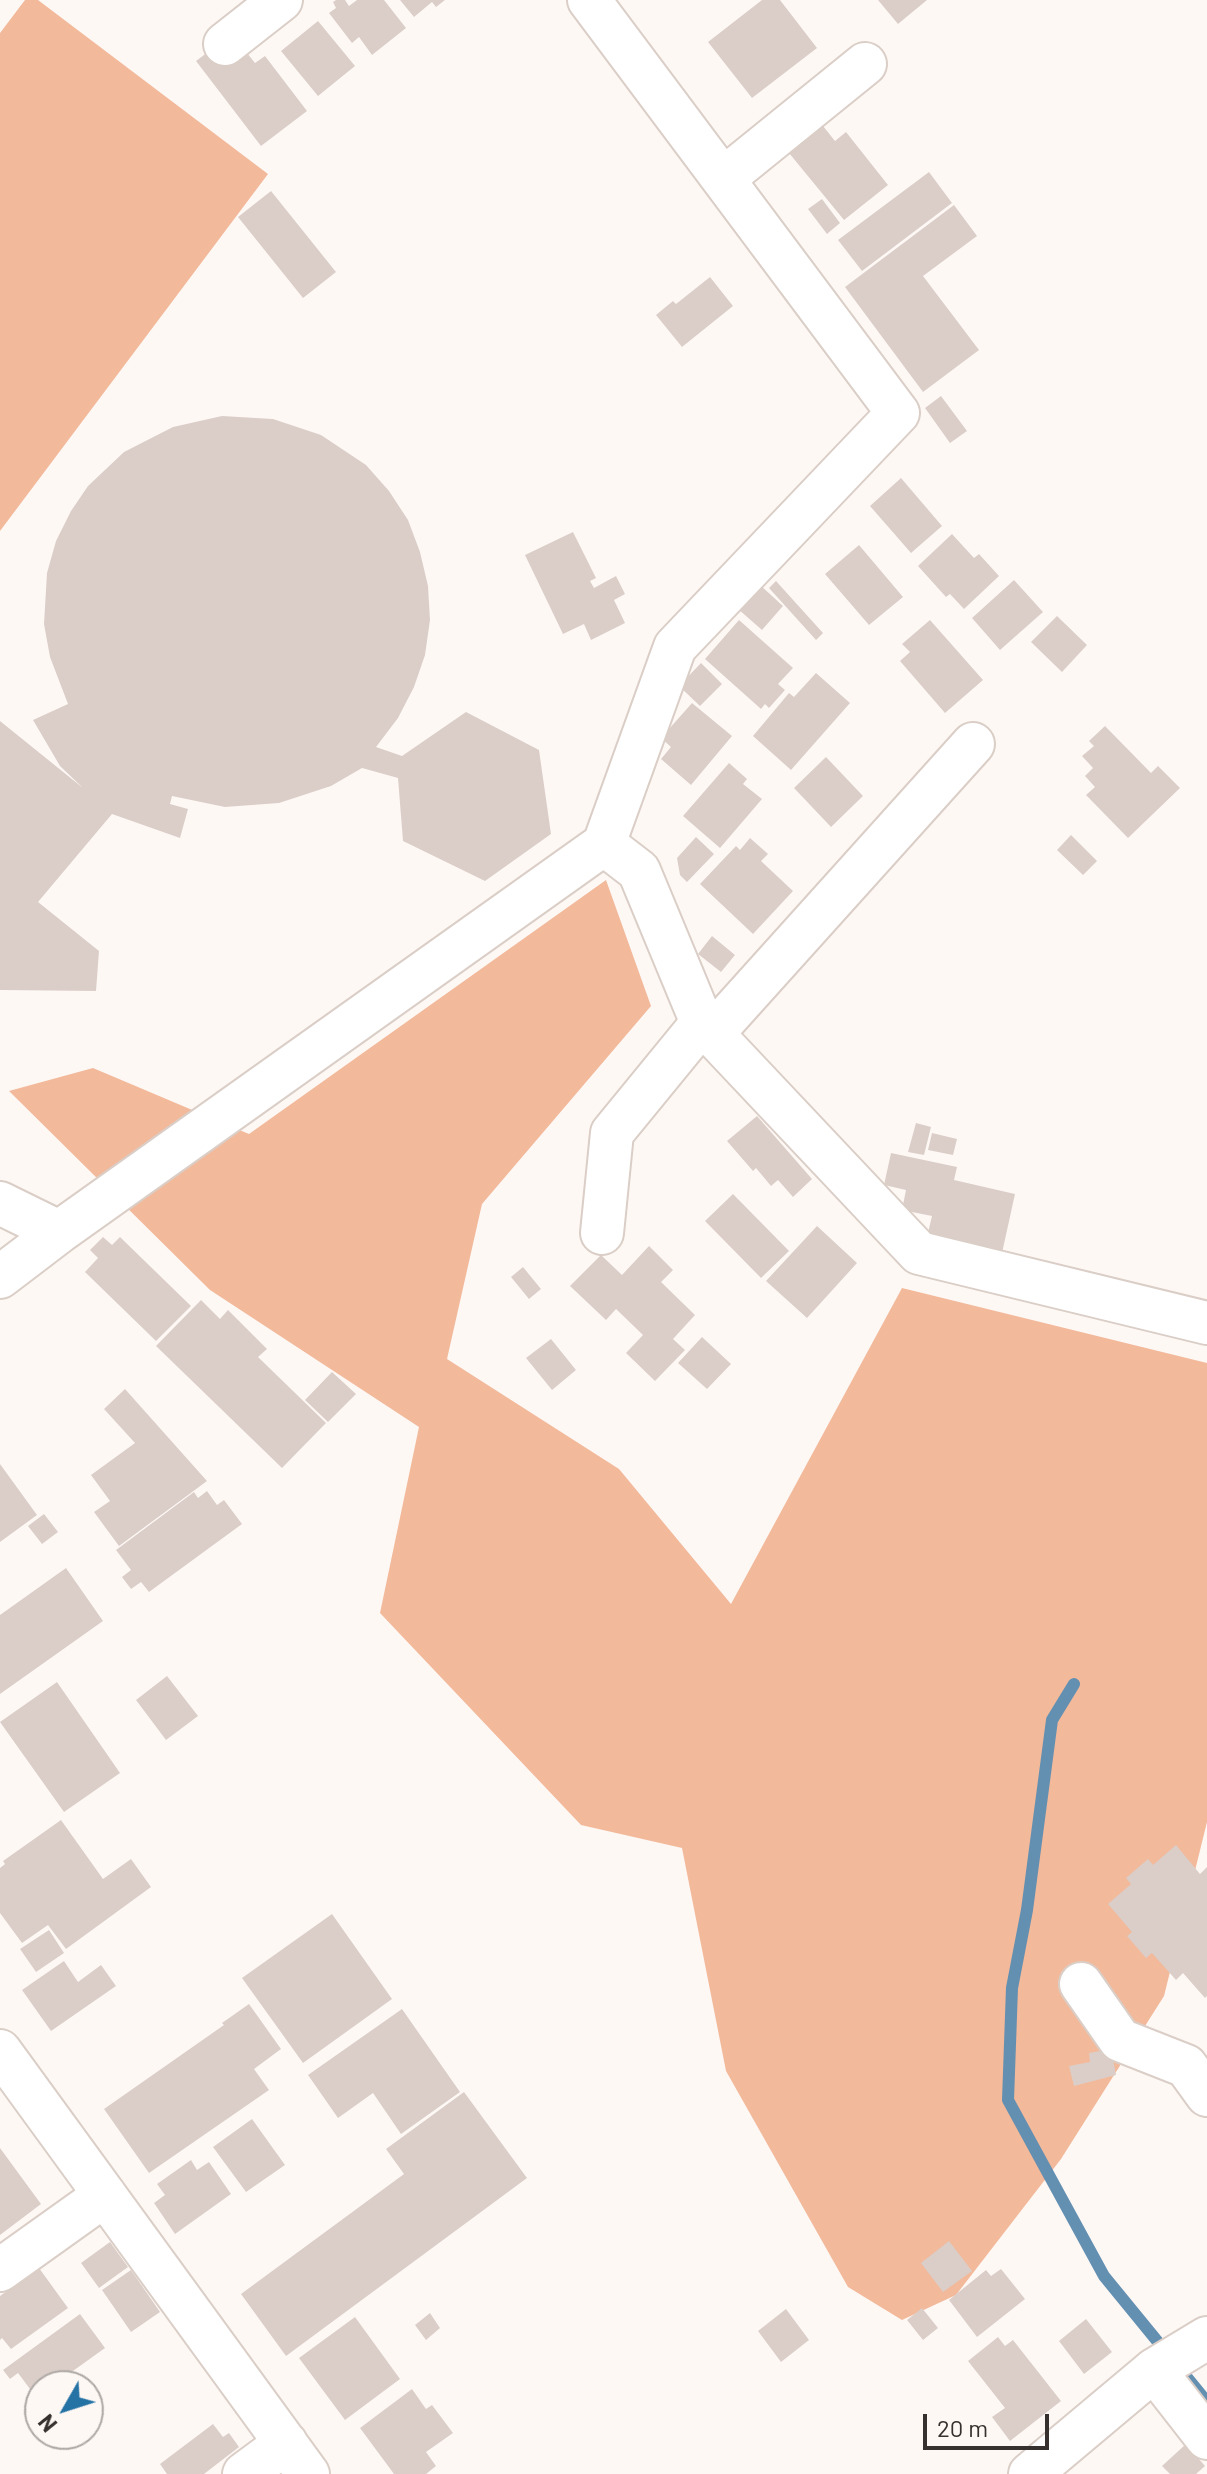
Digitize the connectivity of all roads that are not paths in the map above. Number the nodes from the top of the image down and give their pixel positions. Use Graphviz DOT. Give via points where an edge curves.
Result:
graph roads {
  1 [pos="281,0"];
  2 [pos="589,0"];
  3 [pos="225,44"];
  4 [pos="865,64"];
  5 [pos="723,179"];
  6 [pos="973,744"];
  7 [pos="604,844"];
  8 [pos="707,1028"];
  9 [pos="0,1203"];
  10 [pos="59,1232"];
  11 [pos="602,1233"];
  12 [pos="0,1277"];
  13 [pos="1207,1323"];
  14 [pos="1081,1984"];
  15 [pos="0,2051"];
  16 [pos="1207,2095"];
  17 [pos="105,2195"];
  18 [pos="0,2270"];
  19 [pos="1180,2354"];
  20 [pos="1207,2438"];
  21 [pos="297,2459"];
  22 [pos="244,2474"];
  23 [pos="1030,2474"];
  1 -- 3 [label="street"];
  2 -- 5 [label="street"];
  4 -- 5 [label="street"];
  5 -- 7 [label="street" via="898,413 675,647"];
  6 -- 8 [label="street"];
  7 -- 8 [label="street" via="639,871"];
  7 -- 10 [label="street"];
  8 -- 11 [label="street" via="612,1133"];
  8 -- 13 [label="street" via="919,1253"];
  9 -- 10 [label="street"];
  10 -- 12 [label="street"];
  14 -- 16 [label="street" via="1120,2040 1186,2066"];
  15 -- 17 [label="street"];
  17 -- 18 [label="street"];
  17 -- 21 [label="street"];
  19 -- 20 [label="street"];
  19 -- 23 [label="street"];
  21 -- 22 [label="street"];
}
